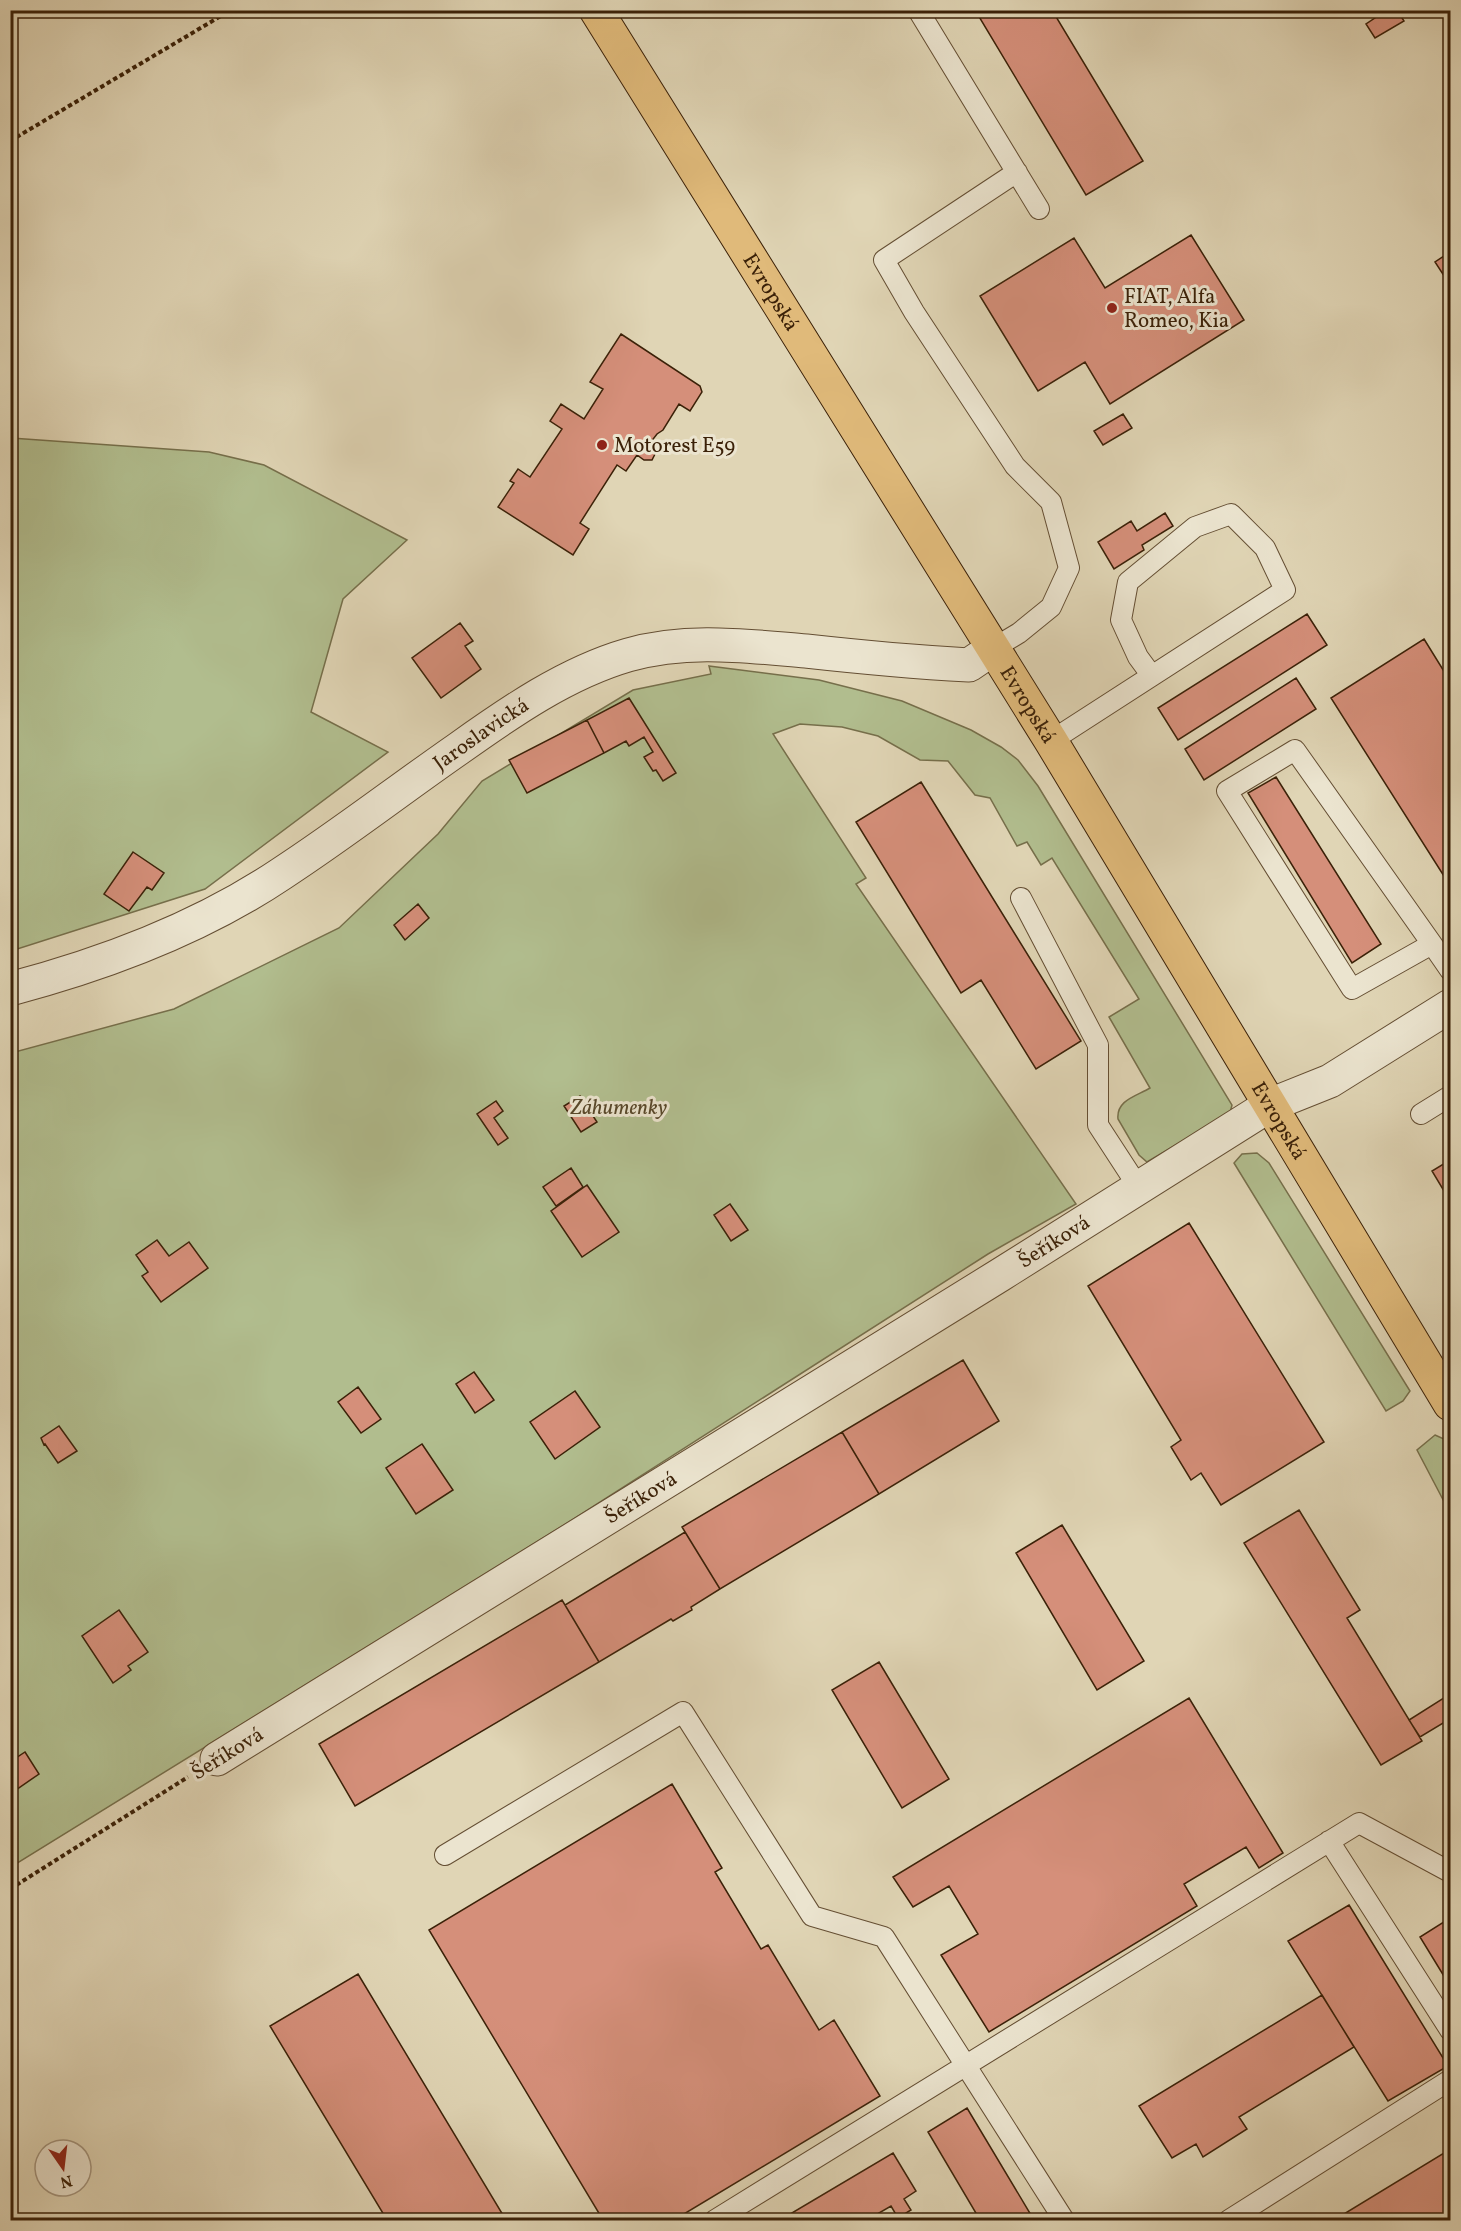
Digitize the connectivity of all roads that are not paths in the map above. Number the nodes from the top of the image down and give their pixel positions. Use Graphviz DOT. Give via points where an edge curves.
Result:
graph roads {
  1 [pos="596,10"];
  2 [pos="918,10"];
  3 [pos="1017,172"];
  4 [pos="1039,208"];
  5 [pos="994,648"];
  6 [pos="1152,676"];
  7 [pos="1051,741"];
  8 [pos="1021,898"];
  9 [pos="1432,944"];
  10 [pos="1450,970"];
  11 [pos="10,989"];
  12 [pos="1450,1006"];
  13 [pos="1450,1096"];
  14 [pos="1270,1105"];
  15 [pos="1421,1114"];
  16 [pos="1139,1188"];
  17 [pos="1450,1404"];
  18 [pos="217,1759"];
  19 [pos="1329,1841"];
  20 [pos="445,1855"];
  21 [pos="1450,1872"];
  22 [pos="1450,2030"];
  23 [pos="967,2065"];
  24 [pos="1450,2080"];
  25 [pos="715,2220"];
  26 [pos="1064,2220"];
  27 [pos="1229,2220"];
  1 -- 5 [label="main road, Evropská"];
  2 -- 3 [label="lane"];
  3 -- 4 [label="lane"];
  3 -- 5 [label="lane" via="884,260 1015,466 1051,502 1069,568 1051,607"];
  5 -- 7 [label="main road, Evropská"];
  5 -- 11 [label="street, Jaroslavická" via="969,665 739,644 692,644 628,655 539,695 281,875 216,914 147,944"];
  6 -- 6 [label="lane" via="1285,590 1265,548 1231,514 1195,527 1128,582 1121,620 1138,657"];
  6 -- 7 [label="lane"];
  7 -- 14 [label="main road, Evropská"];
  8 -- 16 [label="lane" via="1098,1045 1098,1125"];
  9 -- 9 [label="lane" via="1295,750 1227,791 1352,989"];
  9 -- 10 [label="lane"];
  12 -- 14 [label="street, Šeříková" via="1330,1081"];
  13 -- 15 [label="lane"];
  14 -- 16 [label="street, Šeříková"];
  14 -- 17 [label="main road, Evropská"];
  16 -- 18 [label="street, Šeříková"];
  19 -- 21 [label="lane" via="1359,1823"];
  19 -- 22 [label="lane"];
  19 -- 23 [label="lane"];
  20 -- 23 [label="lane" via="683,1712 812,1916 884,1937"];
  23 -- 25 [label="lane"];
  23 -- 26 [label="lane"];
  24 -- 27 [label="lane"];
}
